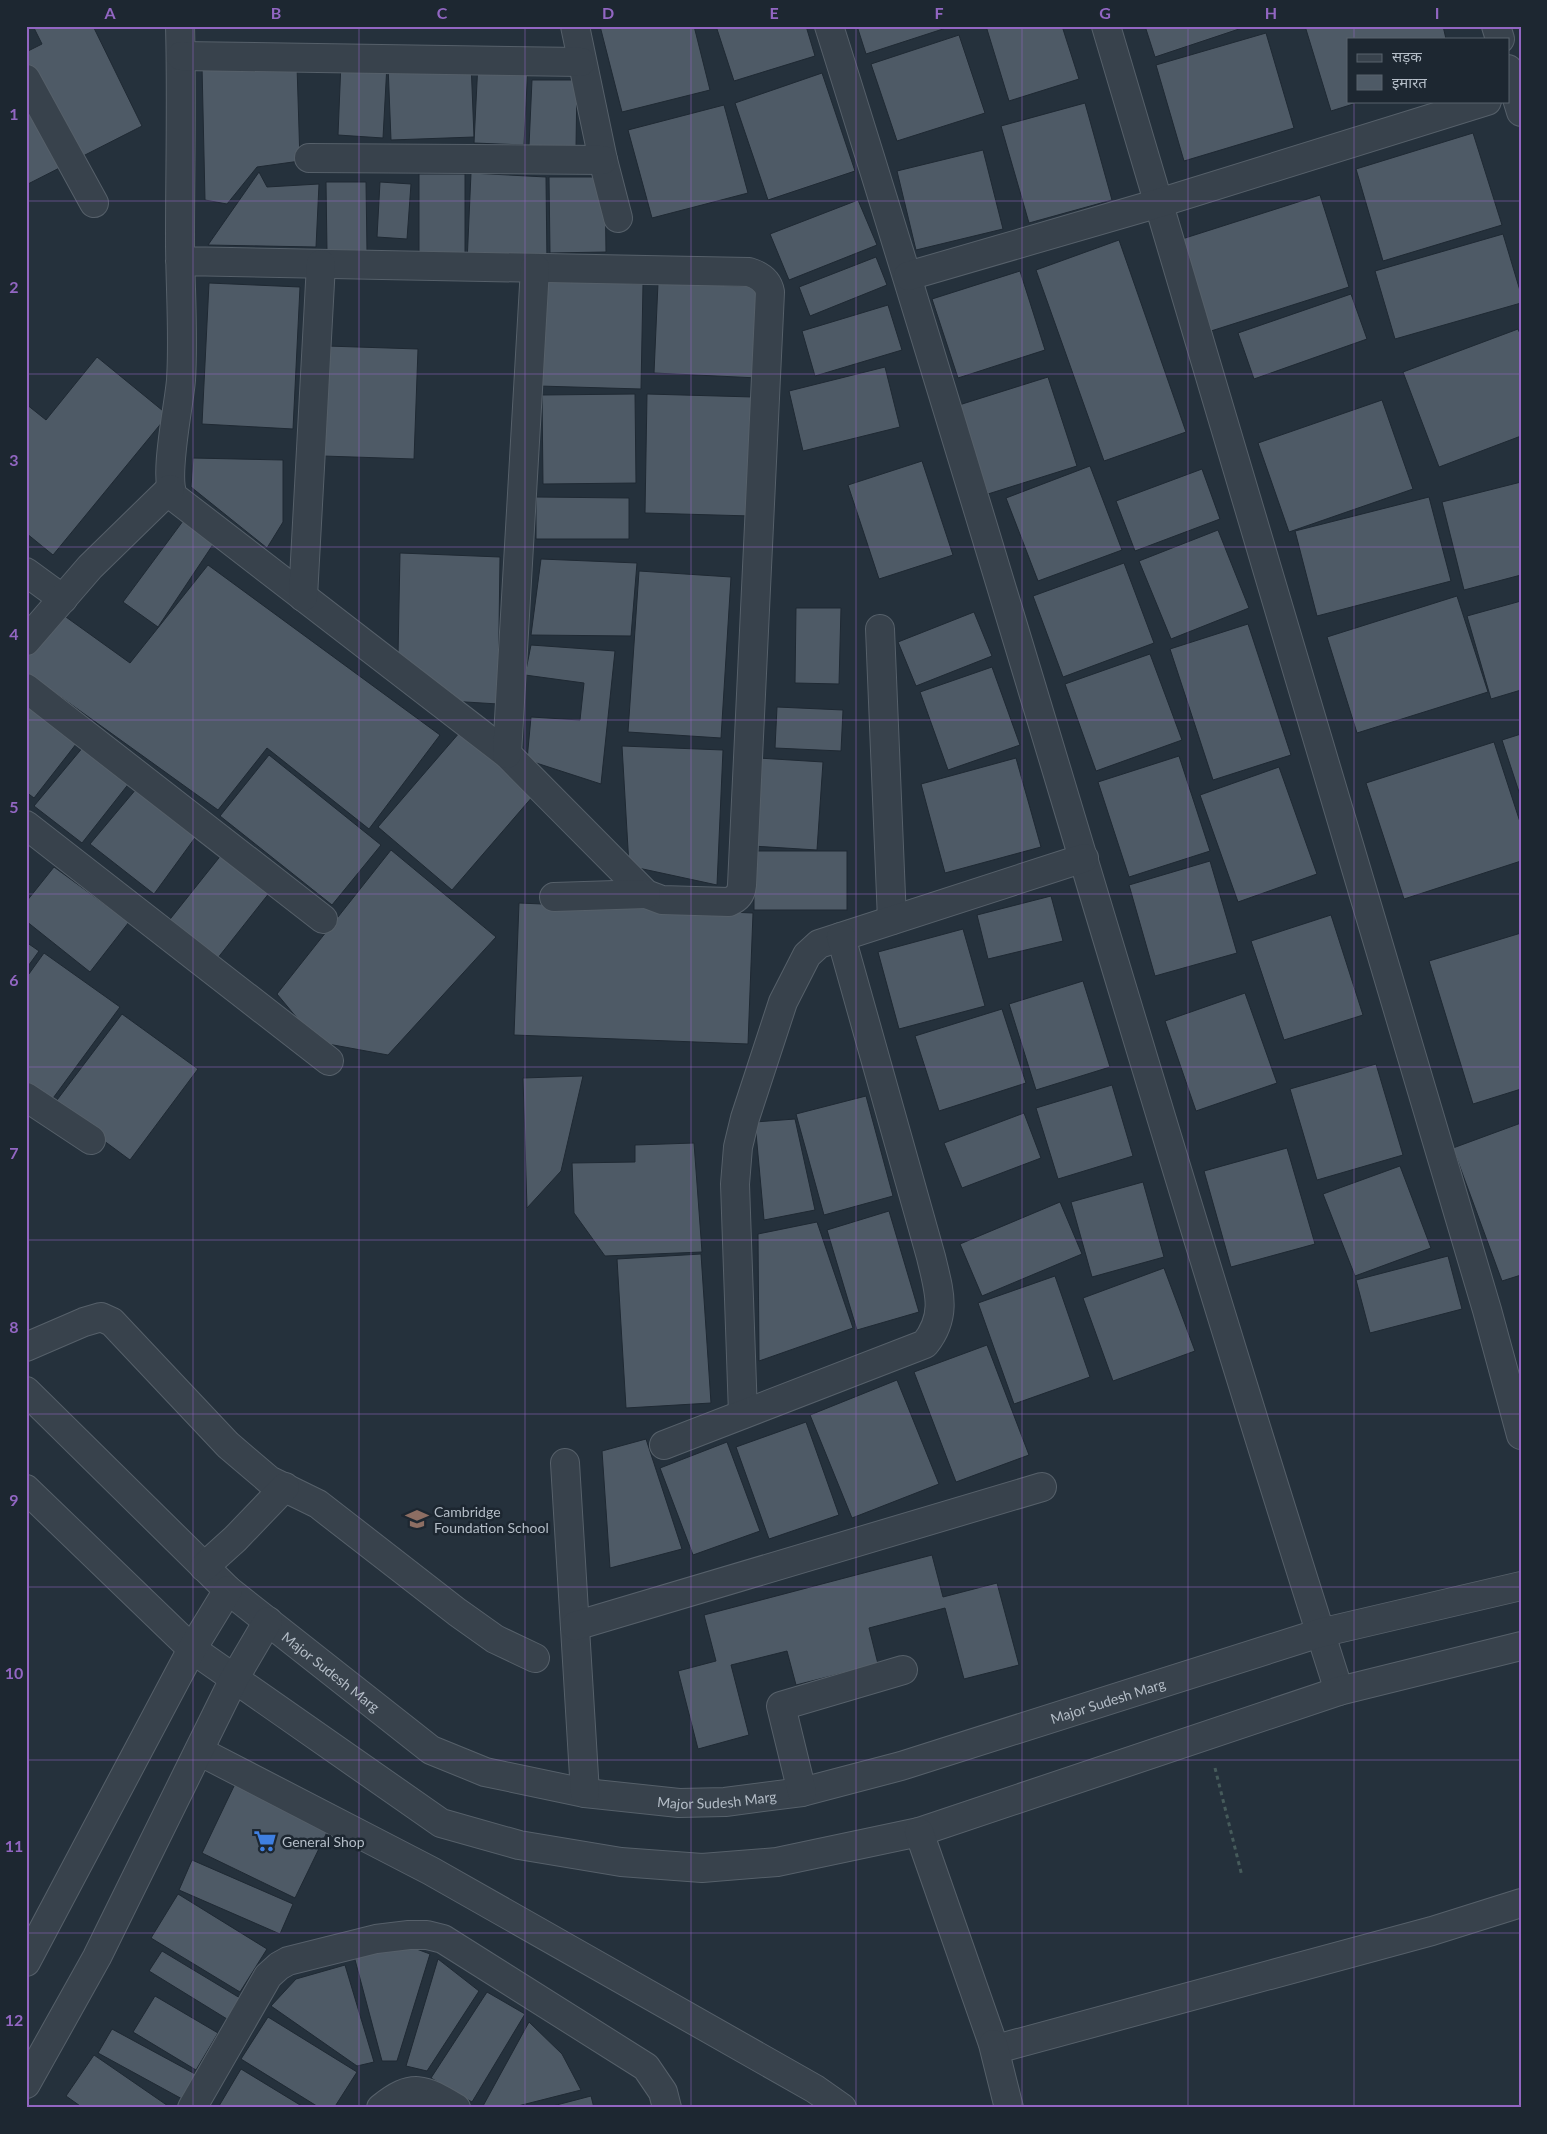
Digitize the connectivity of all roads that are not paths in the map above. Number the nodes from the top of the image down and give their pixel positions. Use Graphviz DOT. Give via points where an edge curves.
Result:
graph roads {
  1 [pos="180,26"];
  2 [pos="575,26"];
  3 [pos="829,26"];
  4 [pos="1106,26"];
  5 [pos="1496,26"];
  6 [pos="1500,38"];
  7 [pos="181,56"];
  8 [pos="581,62"];
  9 [pos="26,79"];
  10 [pos="1484,102"];
  11 [pos="308,158"];
  12 [pos="603,160"];
  13 [pos="94,203"];
  14 [pos="1159,203"];
  15 [pos="618,218"];
  16 [pos="180,261"];
  17 [pos="320,264"];
  18 [pos="535,268"];
  19 [pos="908,276"];
  20 [pos="170,489"];
  21 [pos="26,572"];
  22 [pos="303,597"];
  23 [pos="63,599"];
  24 [pos="880,630"];
  25 [pos="26,641"];
  26 [pos="26,688"];
  27 [pos="507,754"];
  28 [pos="26,825"];
  29 [pos="1084,858"];
  30 [pos="646,894"];
  31 [pos="554,897"];
  32 [pos="323,919"];
  33 [pos="892,920"];
  34 [pos="840,937"];
  35 [pos="329,1061"];
  36 [pos="26,1097"];
  37 [pos="91,1140"];
  38 [pos="26,1348"];
  39 [pos="26,1391"];
  40 [pos="743,1414"];
  41 [pos="1521,1435"];
  42 [pos="664,1445"];
  43 [pos="565,1463"];
  44 [pos="284,1487"];
  45 [pos="1042,1487"];
  46 [pos="26,1489"];
  47 [pos="204,1566"];
  48 [pos="1521,1586"];
  49 [pos="228,1590"];
  50 [pos="268,1621"];
  51 [pos="575,1626"];
  52 [pos="1320,1633"];
  53 [pos="1521,1646"];
  54 [pos="192,1649"];
  55 [pos="535,1658"];
  56 [pos="903,1670"];
  57 [pos="234,1679"];
  58 [pos="1339,1692"];
  59 [pos="199,1751"];
  60 [pos="802,1792"];
  61 [pos="585,1793"];
  62 [pos="919,1832"];
  63 [pos="1521,1903"];
  64 [pos="26,1962"];
  65 [pos="993,2044"];
  66 [pos="26,2084"];
  67 [pos="192,2108"];
  68 [pos="381,2108"];
  69 [pos="456,2108"];
  70 [pos="667,2108"];
  71 [pos="842,2108"];
  72 [pos="1009,2108"];
  1 -- 7 [label="street"];
  2 -- 8 [label="street"];
  3 -- 19 [label="street"];
  4 -- 14 [label="street"];
  5 -- 6 [label="street"];
  7 -- 8 [label="street"];
  7 -- 16 [label="street"];
  8 -- 12 [label="street"];
  9 -- 13 [label="street"];
  10 -- 14 [label="street"];
  11 -- 12 [label="street"];
  12 -- 15 [label="street"];
  14 -- 19 [label="street"];
  14 -- 41 [label="street" via="1487,1310"];
  16 -- 17 [label="street"];
  16 -- 20 [label="street" via="181,379"];
  17 -- 18 [label="street"];
  17 -- 22 [label="street"];
  18 -- 27 [label="street"];
  18 -- 30 [label="street" via="749,272 760,276 769,288 741,890 729,902 662,900"];
  19 -- 29 [label="street"];
  20 -- 22 [label="street" via="182,504"];
  20 -- 23 [label="street" via="90,567"];
  21 -- 23 [label="street"];
  22 -- 27 [label="street"];
  23 -- 25 [label="street"];
  24 -- 33 [label="street"];
  26 -- 32 [label="street"];
  27 -- 30 [label="street"];
  28 -- 35 [label="street"];
  29 -- 33 [label="street"];
  29 -- 52 [label="street"];
  30 -- 31 [label="street"];
  33 -- 34 [label="street"];
  34 -- 40 [label="street" via="819,944 807,955 795,976 780,1011 738,1147 735,1184"];
  34 -- 40 [label="street" via="931,1257 940,1299 939,1317 925,1344"];
  36 -- 37 [label="street"];
  38 -- 44 [label="street" via="84,1322 101,1317 112,1322 228,1445 269,1480"];
  39 -- 47 [label="street, Major Sudesh Marg"];
  40 -- 42 [label="street"];
  43 -- 51 [label="street"];
  44 -- 47 [label="street" via="235,1539"];
  44 -- 55 [label="street" via="318,1504 495,1639"];
  45 -- 51 [label="street"];
  46 -- 54 [label="street"];
  47 -- 49 [label="street, Major Sudesh Marg"];
  48 -- 52 [label="street, Major Sudesh Marg"];
  49 -- 50 [label="street, Major Sudesh Marg"];
  49 -- 54 [label="street"];
  50 -- 57 [label="street"];
  50 -- 61 [label="street, Major Sudesh Marg" via="431,1750 485,1772"];
  51 -- 61 [label="street"];
  52 -- 58 [label="street"];
  52 -- 60 [label="street, Major Sudesh Marg" via="901,1766"];
  53 -- 58 [label="street"];
  54 -- 57 [label="street"];
  54 -- 64 [label="street"];
  56 -- 60 [label="street" via="781,1706"];
  57 -- 59 [label="street"];
  57 -- 62 [label="street" via="441,1822 519,1846 621,1862 702,1868 777,1862"];
  58 -- 62 [label="street"];
  59 -- 66 [label="street" via="97,1957"];
  59 -- 71 [label="street" via="431,1871 816,2089"];
  60 -- 61 [label="street, Major Sudesh Marg" via="725,1802 679,1803"];
  62 -- 65 [label="street"];
  63 -- 65 [label="street" via="1432,1931 1014,2046 1000,2048"];
  65 -- 72 [label="street"];
  67 -- 70 [label="street" via="268,1976 278,1966 313,1954 409,1934 443,1940 646,2068 663,2092"];
  68 -- 69 [label="street" via="414,2090 429,2092"];
}
